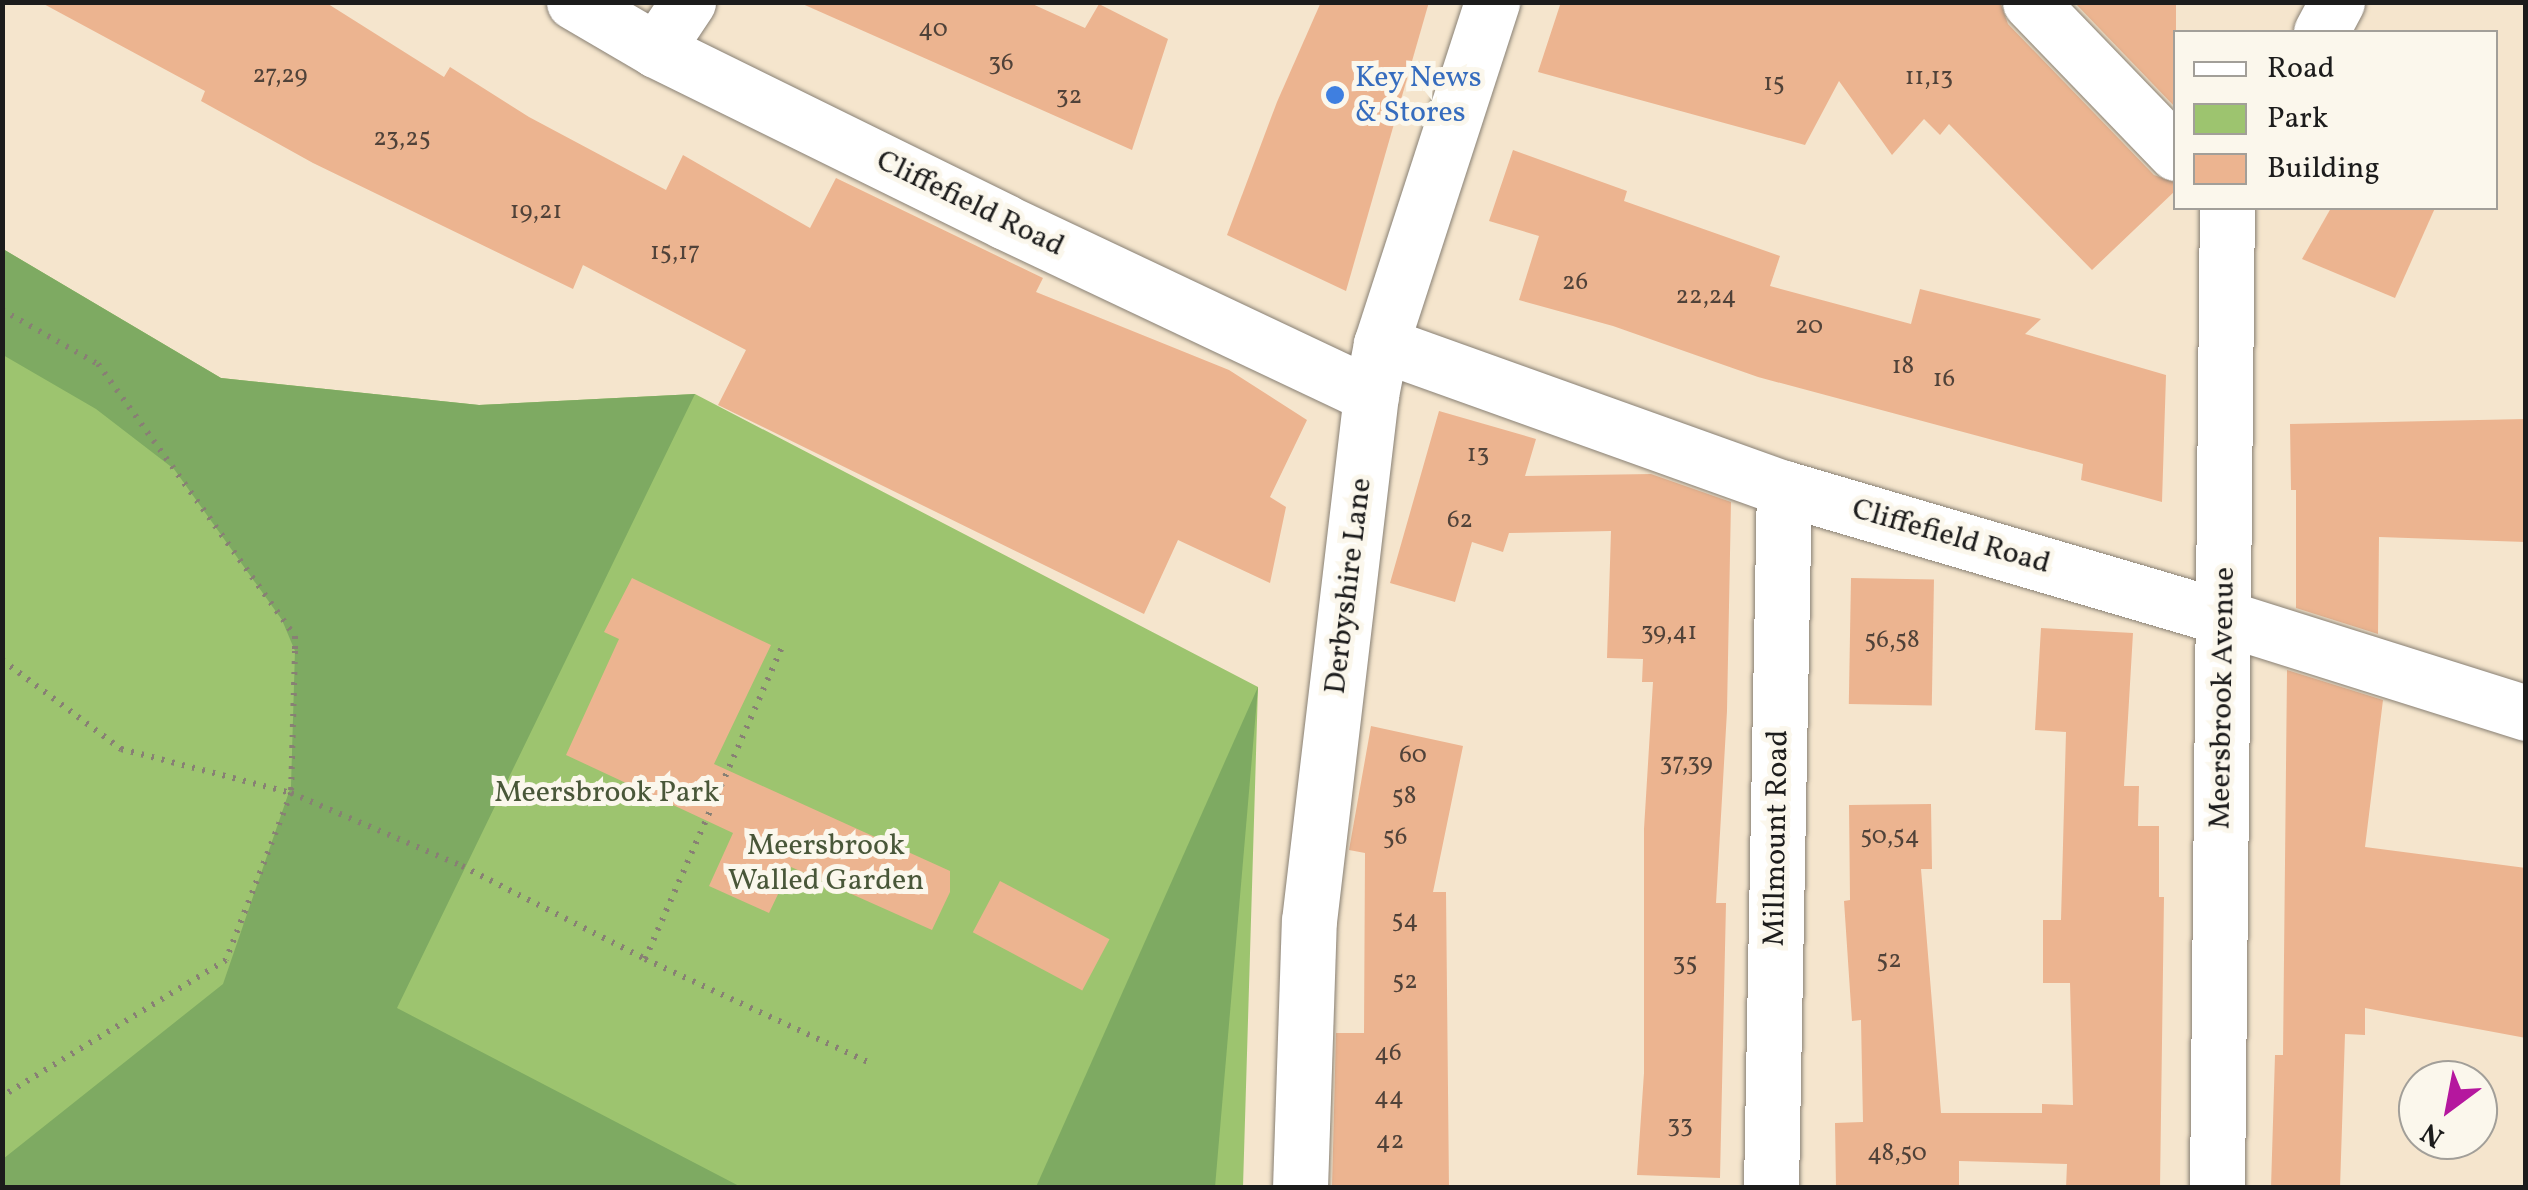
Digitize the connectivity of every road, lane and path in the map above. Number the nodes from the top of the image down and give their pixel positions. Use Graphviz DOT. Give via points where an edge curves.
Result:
graph roads {
  1 [pos="574,2"];
  2 [pos="688,2"];
  3 [pos="1492,2"];
  4 [pos="2030,2"];
  5 [pos="2337,2"];
  6 [pos="2322,30"];
  7 [pos="656,50"];
  8 [pos="2173,150"];
  9 [pos="2227,210"];
  10 [pos="2,310"];
  11 [pos="1376,370"];
  12 [pos="1784,488"];
  13 [pos="2225,618"];
  14 [pos="782,645"];
  15 [pos="2,660"];
  16 [pos="2526,713"];
  17 [pos="291,793"];
  18 [pos="644,959"];
  19 [pos="870,1063"];
  20 [pos="2,1096"];
  21 [pos="1300,1188"];
  22 [pos="1771,1188"];
  23 [pos="2217,1188"];
  1 -- 7 [label="street, Cliffefield Road"];
  2 -- 7 [label="street"];
  3 -- 11 [label="street, Derbyshire Lane"];
  4 -- 8 [label="street"];
  5 -- 6 [label="street"];
  7 -- 11 [label="street, Cliffefield Road" via="1005,222"];
  9 -- 13 [label="street, Meersbrook Avenue"];
  10 -- 17 [label="path" via="98,364 294,636"];
  11 -- 12 [label="street, Cliffefield Road"];
  11 -- 21 [label="street, Derbyshire Lane" via="1310,921"];
  12 -- 13 [label="street, Cliffefield Road"];
  12 -- 22 [label="street, Millmount Road"];
  13 -- 16 [label="street, Cliffefield Road"];
  13 -- 23 [label="street, Meersbrook Avenue"];
  14 -- 18 [label="path"];
  15 -- 17 [label="path" via="121,749"];
  17 -- 18 [label="path" via="462,866"];
  17 -- 20 [label="path" via="226,960"];
  18 -- 19 [label="path"];
}
